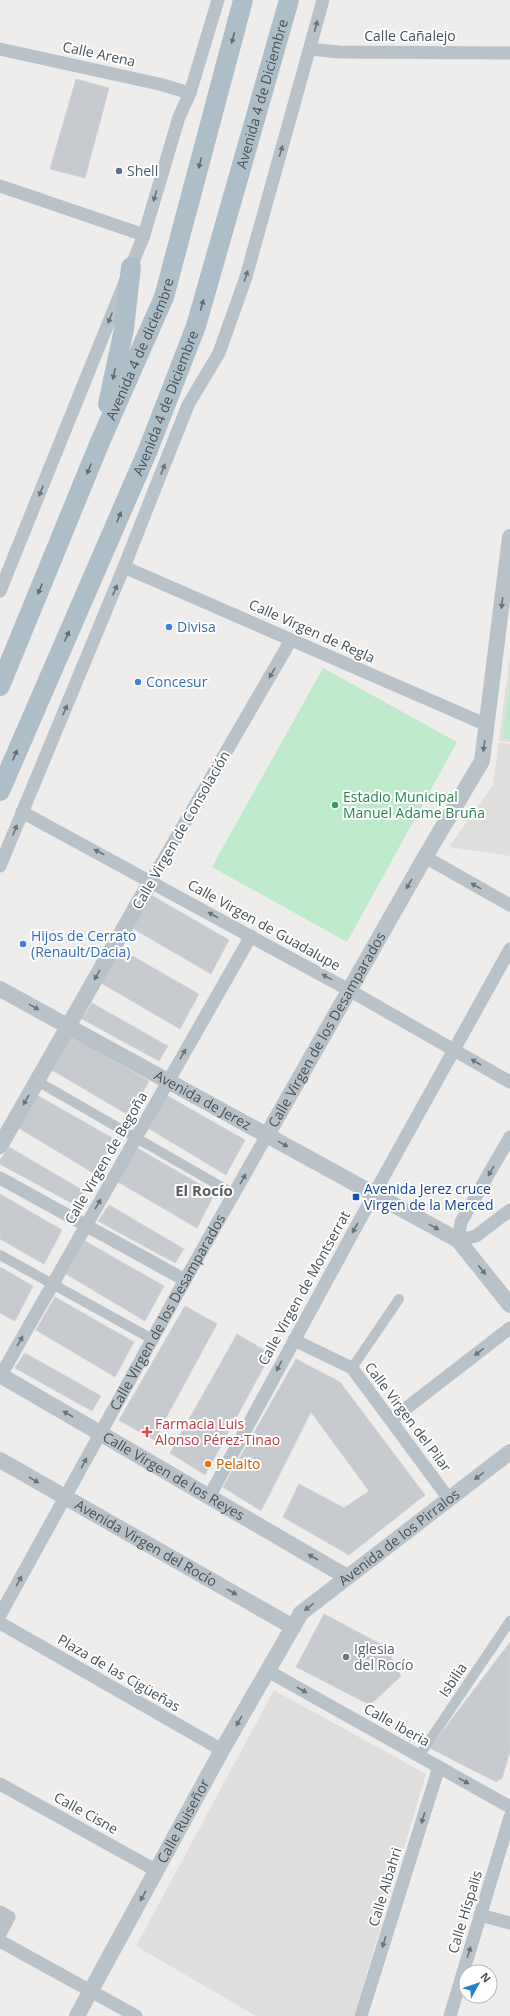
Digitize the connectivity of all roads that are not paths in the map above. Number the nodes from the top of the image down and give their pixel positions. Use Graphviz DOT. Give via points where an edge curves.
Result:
graph roads {
  1 [pos="218,0"];
  2 [pos="243,0"];
  3 [pos="290,0"];
  4 [pos="323,0"];
  5 [pos="0,49"];
  6 [pos="310,49"];
  7 [pos="510,53"];
  8 [pos="190,93"];
  9 [pos="0,186"];
  10 [pos="144,235"];
  11 [pos="131,267"];
  12 [pos="99,445"];
  13 [pos="510,537"];
  14 [pos="124,567"];
  15 [pos="3,575"];
  16 [pos="0,591"];
  17 [pos="291,640"];
  18 [pos="0,686"];
  19 [pos="487,725"];
  20 [pos="0,791"];
  21 [pos="22,812"];
  22 [pos="425,857"];
  23 [pos="0,866"];
  24 [pos="151,881"];
  25 [pos="510,905"];
  26 [pos="251,936"];
  27 [pos="510,949"];
  28 [pos="0,989"];
  29 [pos="349,990"];
  30 [pos="68,1026"];
  31 [pos="455,1050"];
  32 [pos="37,1081"];
  33 [pos="168,1081"];
  34 [pos="510,1082"];
  35 [pos="267,1135"];
  36 [pos="510,1137"];
  37 [pos="136,1138"];
  38 [pos="0,1146"];
  39 [pos="0,1178"];
  40 [pos="234,1194"];
  41 [pos="374,1194"];
  42 [pos="510,1210"];
  43 [pos="86,1225"];
  44 [pos="458,1240"];
  45 [pos="0,1255"];
  46 [pos="185,1280"];
  47 [pos="53,1283"];
  48 [pos="399,1299"];
  49 [pos="510,1305"];
  50 [pos="510,1328"];
  51 [pos="152,1339"];
  52 [pos="294,1340"];
  53 [pos="352,1368"];
  54 [pos="0,1375"];
  55 [pos="391,1420"];
  56 [pos="100,1433"];
  57 [pos="510,1452"];
  58 [pos="0,1460"];
  59 [pos="209,1497"];
  60 [pos="66,1498"];
  61 [pos="449,1499"];
  62 [pos="347,1577"];
  63 [pos="0,1616"];
  64 [pos="510,1621"];
  65 [pos="0,1623"];
  66 [pos="292,1627"];
  67 [pos="268,1671"];
  68 [pos="222,1750"];
  69 [pos="419,1756"];
  70 [pos="439,1767"];
  71 [pos="0,1784"];
  72 [pos="510,1807"];
  73 [pos="510,1817"];
  74 [pos="157,1871"];
  75 [pos="0,1912"];
  76 [pos="480,1915"];
  77 [pos="510,1923"];
  78 [pos="0,1934"];
  79 [pos="0,1941"];
  80 [pos="91,1992"];
  81 [pos="77,2016"];
  82 [pos="136,2016"];
  83 [pos="362,2016"];
  84 [pos="450,2016"];
  1 -- 8 [label="street"];
  2 -- 12 [label="main road, Avenida 4 de diciembre, one-way" via="164,297"];
  20 -- 3 [label="main road, Avenida 4 de Diciembre, one-way" via="148,450 196,326"];
  6 -- 4 [label="street, one-way"];
  5 -- 8 [label="street, Calle Arena"];
  6 -- 7 [label="street, Calle Cañalejo" via="339,52"];
  14 -- 6 [label="street, one-way" via="188,405 219,352 243,284"];
  8 -- 10 [label="street, one-way" via="179,117"];
  9 -- 10 [label="street"];
  10 -- 11 [label="street"];
  11 -- 12 [label="main road, one-way" via="124,329"];
  11 -- 15 [label="street, one-way"];
  12 -- 18 [label="main road, Avenida 4 de diciembre, one-way"];
  13 -- 19 [label="street, Calle Virgen de los Desamparados, one-way"];
  14 -- 17 [label="street, Calle Virgen de Regla"];
  21 -- 14 [label="street, one-way"];
  15 -- 16 [label="street"];
  17 -- 19 [label="street, Calle Virgen de Regla"];
  17 -- 24 [label="street, Calle Virgen de Consolación, one-way"];
  19 -- 22 [label="street, Calle Virgen de los Desamparados, one-way" via="482,761"];
  23 -- 21 [label="street, one-way"];
  24 -- 21 [label="street, Calle Virgen de Guadalupe, one-way"];
  25 -- 22 [label="street, one-way"];
  22 -- 29 [label="street, Calle Virgen de los Desamparados, one-way"];
  26 -- 24 [label="street, Calle Virgen de Guadalupe, one-way"];
  24 -- 30 [label="street, Calle Virgen de Consolación, one-way"];
  29 -- 26 [label="street, Calle Virgen de Guadalupe, one-way"];
  33 -- 26 [label="street, Calle Virgen de Begoña, one-way"];
  27 -- 31 [label="street, Calle Virgen de Montserrat"];
  28 -- 30 [label="street, Avenida de Jerez, one-way"];
  29 -- 31 [label="street, Calle Virgen de Guadalupe"];
  29 -- 35 [label="street, Calle Virgen de los Desamparados"];
  30 -- 32 [label="street, Calle Virgen de Consolación"];
  30 -- 33 [label="street, Avenida de Jerez"];
  34 -- 31 [label="street, Calle Virgen de Guadalupe, one-way"];
  31 -- 41 [label="street, Calle Virgen de Montserrat"];
  32 -- 37 [label="street"];
  32 -- 38 [label="street, Calle Virgen de Consolación, one-way"];
  33 -- 35 [label="street, Avenida de Jerez"];
  33 -- 37 [label="street, Calle Virgen de Begoña"];
  40 -- 35 [label="street, Calle Virgen de los Desamparados, one-way"];
  35 -- 41 [label="street, Avenida de Jerez, one-way"];
  36 -- 44 [label="street, one-way" via="461,1222"];
  37 -- 40 [label="street"];
  43 -- 37 [label="street, Calle Virgen de Begoña, one-way"];
  39 -- 43 [label="street"];
  40 -- 46 [label="street, Calle Virgen de los Desamparados"];
  41 -- 44 [label="street, Avenida de Jerez, one-way"];
  41 -- 52 [label="street, Calle Virgen de Montserrat, one-way"];
  42 -- 44 [label="street" via="476,1236"];
  43 -- 46 [label="street"];
  43 -- 47 [label="street, Calle Virgen de Begoña"];
  44 -- 49 [label="street, Avenida de Jerez, one-way"];
  45 -- 47 [label="street"];
  46 -- 51 [label="street, Calle Virgen de los Desamparados"];
  47 -- 51 [label="street"];
  54 -- 47 [label="street, Calle Virgen de Begoña, one-way"];
  48 -- 53 [label="street"];
  50 -- 55 [label="street, one-way"];
  51 -- 56 [label="street, Calle Virgen de los Desamparados"];
  52 -- 53 [label="street, Calle Virgen del Pilar"];
  52 -- 59 [label="street, Calle Virgen de Montserrat, one-way"];
  53 -- 55 [label="street, Calle Virgen del Pilar"];
  56 -- 54 [label="street, Calle Virgen de los Reyes, one-way"];
  55 -- 61 [label="street, Calle Virgen del Pilar"];
  56 -- 59 [label="street, Calle Virgen de los Reyes"];
  60 -- 56 [label="street, Calle Virgen de los Desamparados, one-way"];
  57 -- 61 [label="street, Avenida de los Pirralos, one-way"];
  58 -- 60 [label="street, Avenida Virgen del Rocío, one-way"];
  62 -- 59 [label="street, Calle Virgen de los Reyes, one-way"];
  63 -- 60 [label="street, Calle Virgen de los Desamparados, one-way"];
  60 -- 66 [label="street, Avenida Virgen del Rocío, one-way"];
  61 -- 62 [label="street, Avenida de los Pirralos"];
  62 -- 66 [label="street, Avenida de los Pirralos, one-way" via="301,1613"];
  64 -- 69 [label="street, Isbilia"];
  65 -- 68 [label="street, Plaza de las Cigüeñas"];
  66 -- 67 [label="street, Calle Ruiseñor"];
  67 -- 68 [label="street, Calle Ruiseñor, one-way"];
  67 -- 69 [label="street, Calle Iberia, one-way"];
  68 -- 74 [label="street, Calle Ruiseñor"];
  69 -- 70 [label="street, Calle Iberia"];
  70 -- 72 [label="street, Calle Iberia, one-way"];
  70 -- 83 [label="street, Calle Albahri, one-way"];
  71 -- 74 [label="street, Calle Cisne"];
  73 -- 76 [label="street, Calle Híspalis"];
  74 -- 80 [label="street, Calle Ruiseñor, one-way"];
  75 -- 78 [label="street" via="9,1917"];
  76 -- 77 [label="street"];
  84 -- 76 [label="street, Calle Híspalis, one-way"];
  79 -- 80 [label="street"];
  80 -- 81 [label="street, Calle Ruiseñor"];
  80 -- 82 [label="street"];
}
